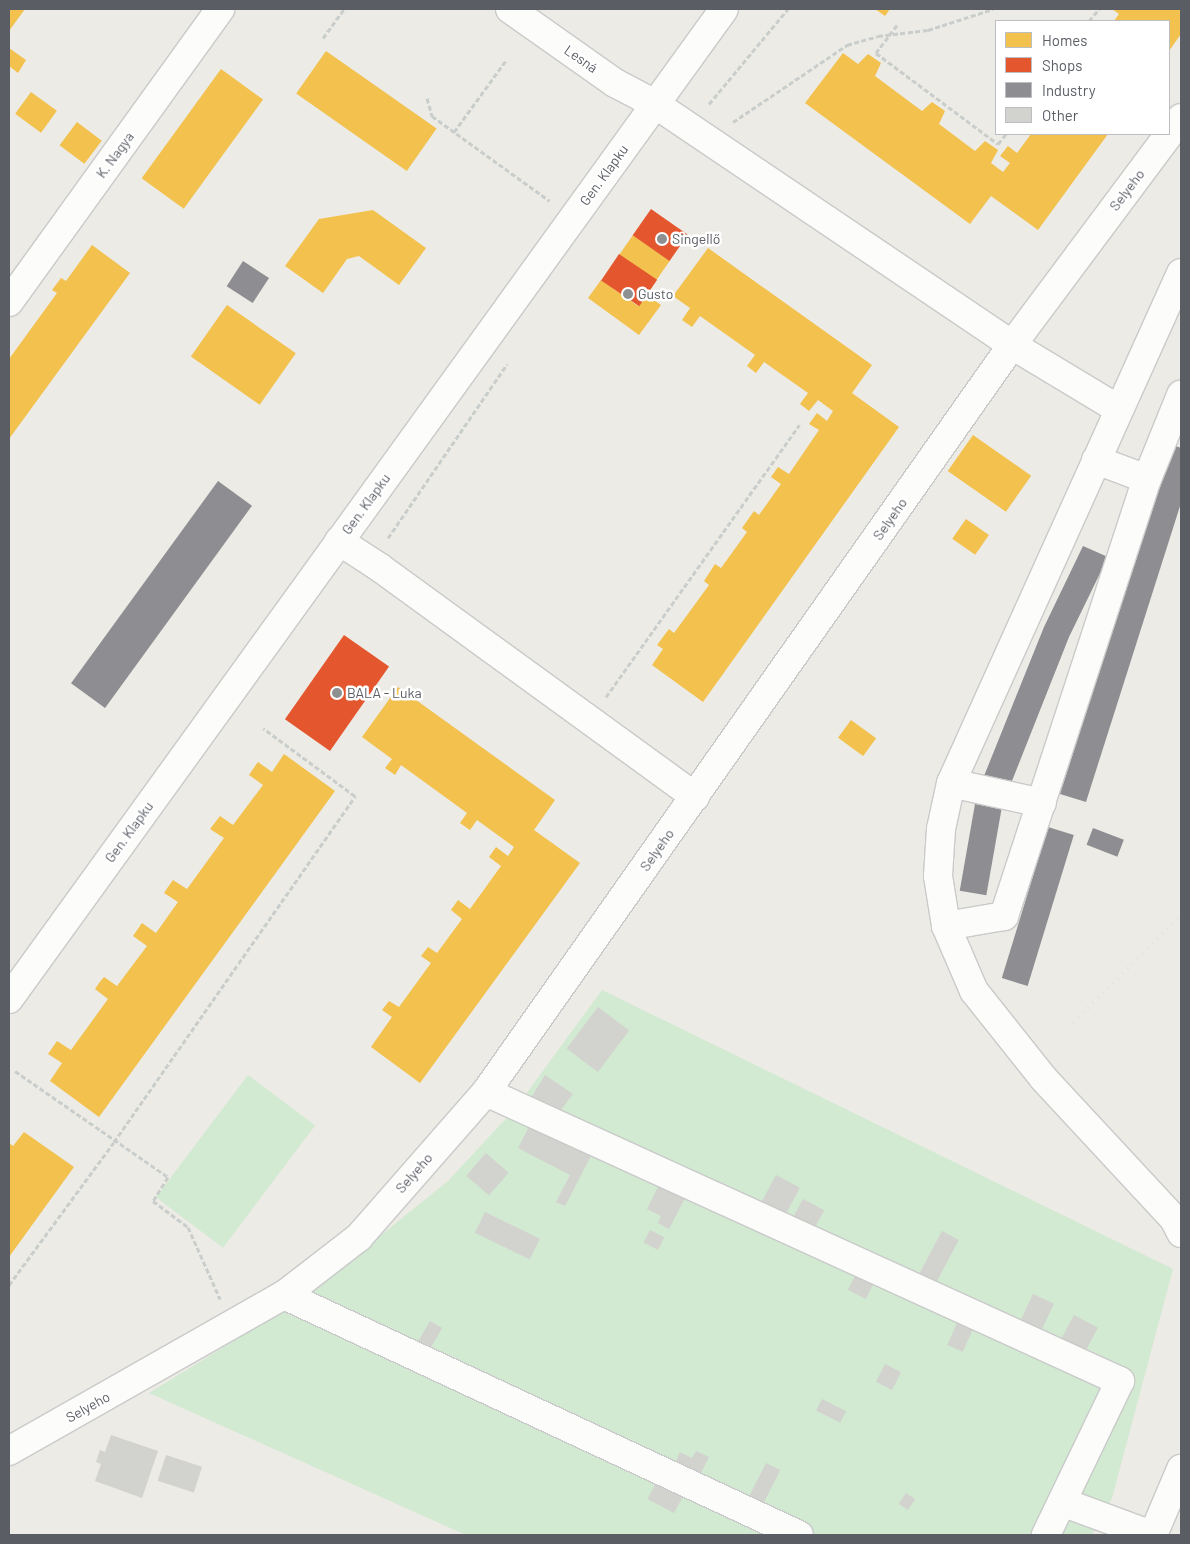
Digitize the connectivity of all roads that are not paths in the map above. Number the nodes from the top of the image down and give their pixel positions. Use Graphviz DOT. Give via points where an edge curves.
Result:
graph roads {
  1 [pos="220,9"];
  2 [pos="510,9"];
  3 [pos="724,9"];
  4 [pos="655,104"];
  5 [pos="1181,118"];
  6 [pos="1170,133"];
  7 [pos="1168,135"];
  8 [pos="1181,273"];
  9 [pos="9,302"];
  10 [pos="1012,345"];
  11 [pos="1181,394"];
  12 [pos="1118,409"];
  13 [pos="1096,460"];
  14 [pos="1147,479"];
  15 [pos="339,541"];
  16 [pos="951,783"];
  17 [pos="695,797"];
  18 [pos="1042,803"];
  19 [pos="946,926"];
  20 [pos="9,999"];
  21 [pos="486,1092"];
  22 [pos="1181,1233"];
  23 [pos="284,1295"];
  24 [pos="9,1451"];
  25 [pos="1181,1469"];
  26 [pos="1062,1502"];
  27 [pos="799,1535"];
  28 [pos="1046,1535"];
  29 [pos="1152,1535"];
  1 -- 9 [label="street, K. Nagya"];
  2 -- 4 [label="street, Lesná" via="615,83"];
  3 -- 4 [label="street, Gen. Klapku"];
  4 -- 10 [label="street, Lesná"];
  4 -- 15 [label="street, Gen. Klapku"];
  5 -- 6 [label="street, Selyeho"];
  7 -- 10 [label="street, Selyeho"];
  8 -- 12 [label="street"];
  10 -- 12 [label="street, Lesná"];
  10 -- 17 [label="street, Selyeho"];
  11 -- 14 [label="street"];
  12 -- 13 [label="street"];
  13 -- 14 [label="street"];
  13 -- 16 [label="street"];
  14 -- 18 [label="street"];
  15 -- 17 [label="street"];
  15 -- 20 [label="street, Gen. Klapku"];
  16 -- 18 [label="street"];
  16 -- 19 [label="street" via="941,829 938,876"];
  17 -- 21 [label="street, Selyeho"];
  18 -- 19 [label="street" via="1004,916"];
  19 -- 22 [label="street" via="974,991 1044,1079 1174,1219"];
  21 -- 23 [label="street, Selyeho" via="358,1237"];
  21 -- 26 [label="street" via="1120,1381"];
  23 -- 24 [label="street, Selyeho"];
  23 -- 27 [label="street"];
  25 -- 29 [label="street"];
  26 -- 28 [label="street"];
  26 -- 29 [label="street"];
}
